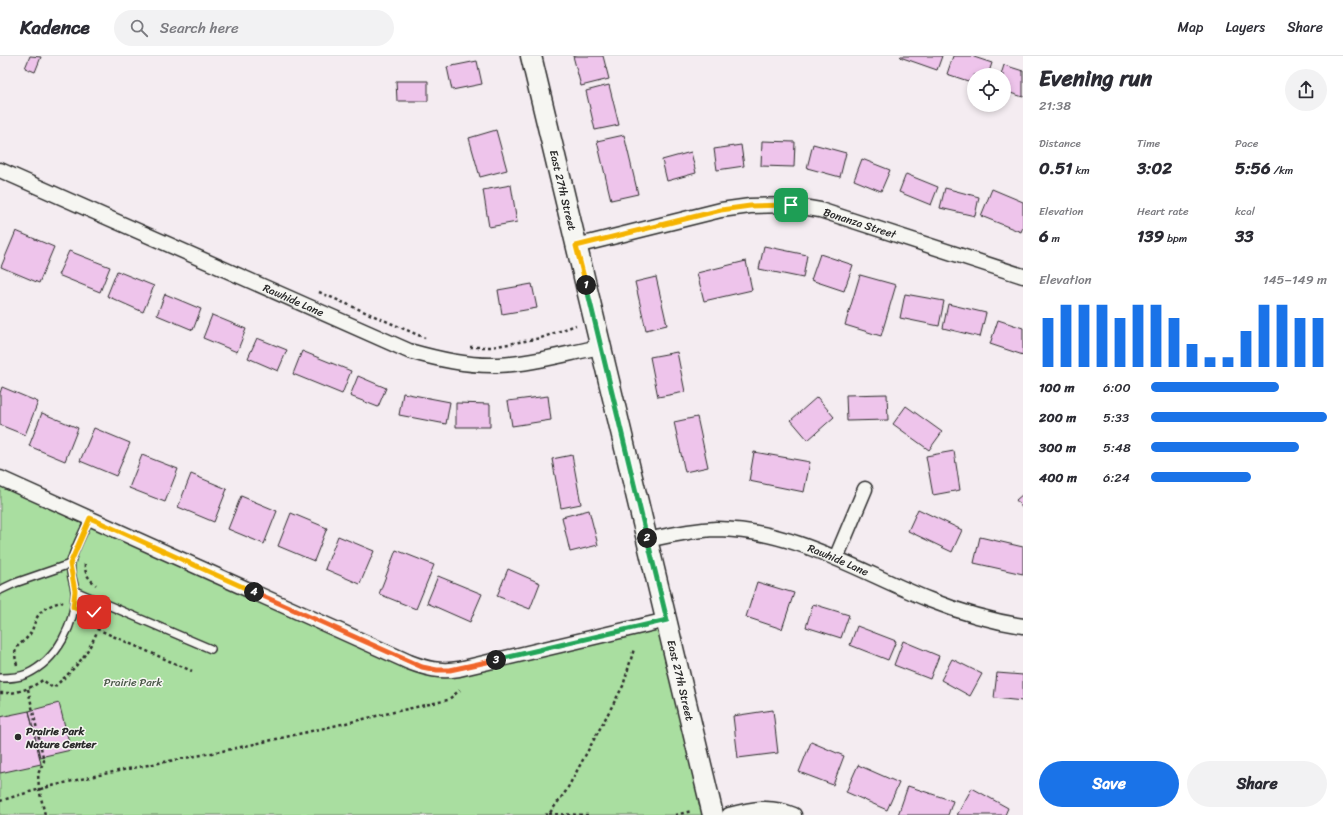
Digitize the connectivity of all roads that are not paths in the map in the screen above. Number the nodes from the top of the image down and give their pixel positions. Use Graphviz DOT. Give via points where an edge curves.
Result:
graph roads {
  1 [pos="531,56"];
  2 [pos="0,170"];
  3 [pos="576,246"];
  4 [pos="1023,276"];
  5 [pos="601,347"];
  6 [pos="0,478"];
  7 [pos="865,489"];
  8 [pos="90,518"];
  9 [pos="647,540"];
  10 [pos="836,558"];
  11 [pos="70,564"];
  12 [pos="0,590"];
  13 [pos="75,591"];
  14 [pos="667,620"];
  15 [pos="1023,626"];
  16 [pos="211,649"];
  17 [pos="0,678"];
  18 [pos="713,815"];
  19 [pos="729,815"];
  20 [pos="794,815"];
  1 -- 3 [label="street, East 27th Street"];
  2 -- 5 [label="street, Rawhide Lane" via="409,351 444,361 498,365"];
  3 -- 4 [label="street, Bonanza Street" via="721,210 791,205 820,210"];
  3 -- 5 [label="street, East 27th Street"];
  5 -- 9 [label="street, East 27th Street"];
  6 -- 8 [label="street"];
  7 -- 10 [label="street"];
  8 -- 11 [label="lane"];
  8 -- 14 [label="street" via="409,662 437,670 459,669"];
  9 -- 10 [label="street, Rawhide Lane" via="716,529 775,537"];
  9 -- 14 [label="street, East 27th Street"];
  10 -- 15 [label="street, Rawhide Lane" via="968,614"];
  11 -- 12 [label="lane"];
  11 -- 13 [label="lane"];
  13 -- 16 [label="lane"];
  13 -- 17 [label="lane" via="68,628 51,656 26,675"];
  14 -- 18 [label="street, East 27th Street"];
  19 -- 20 [label="street" via="769,808"];
}
